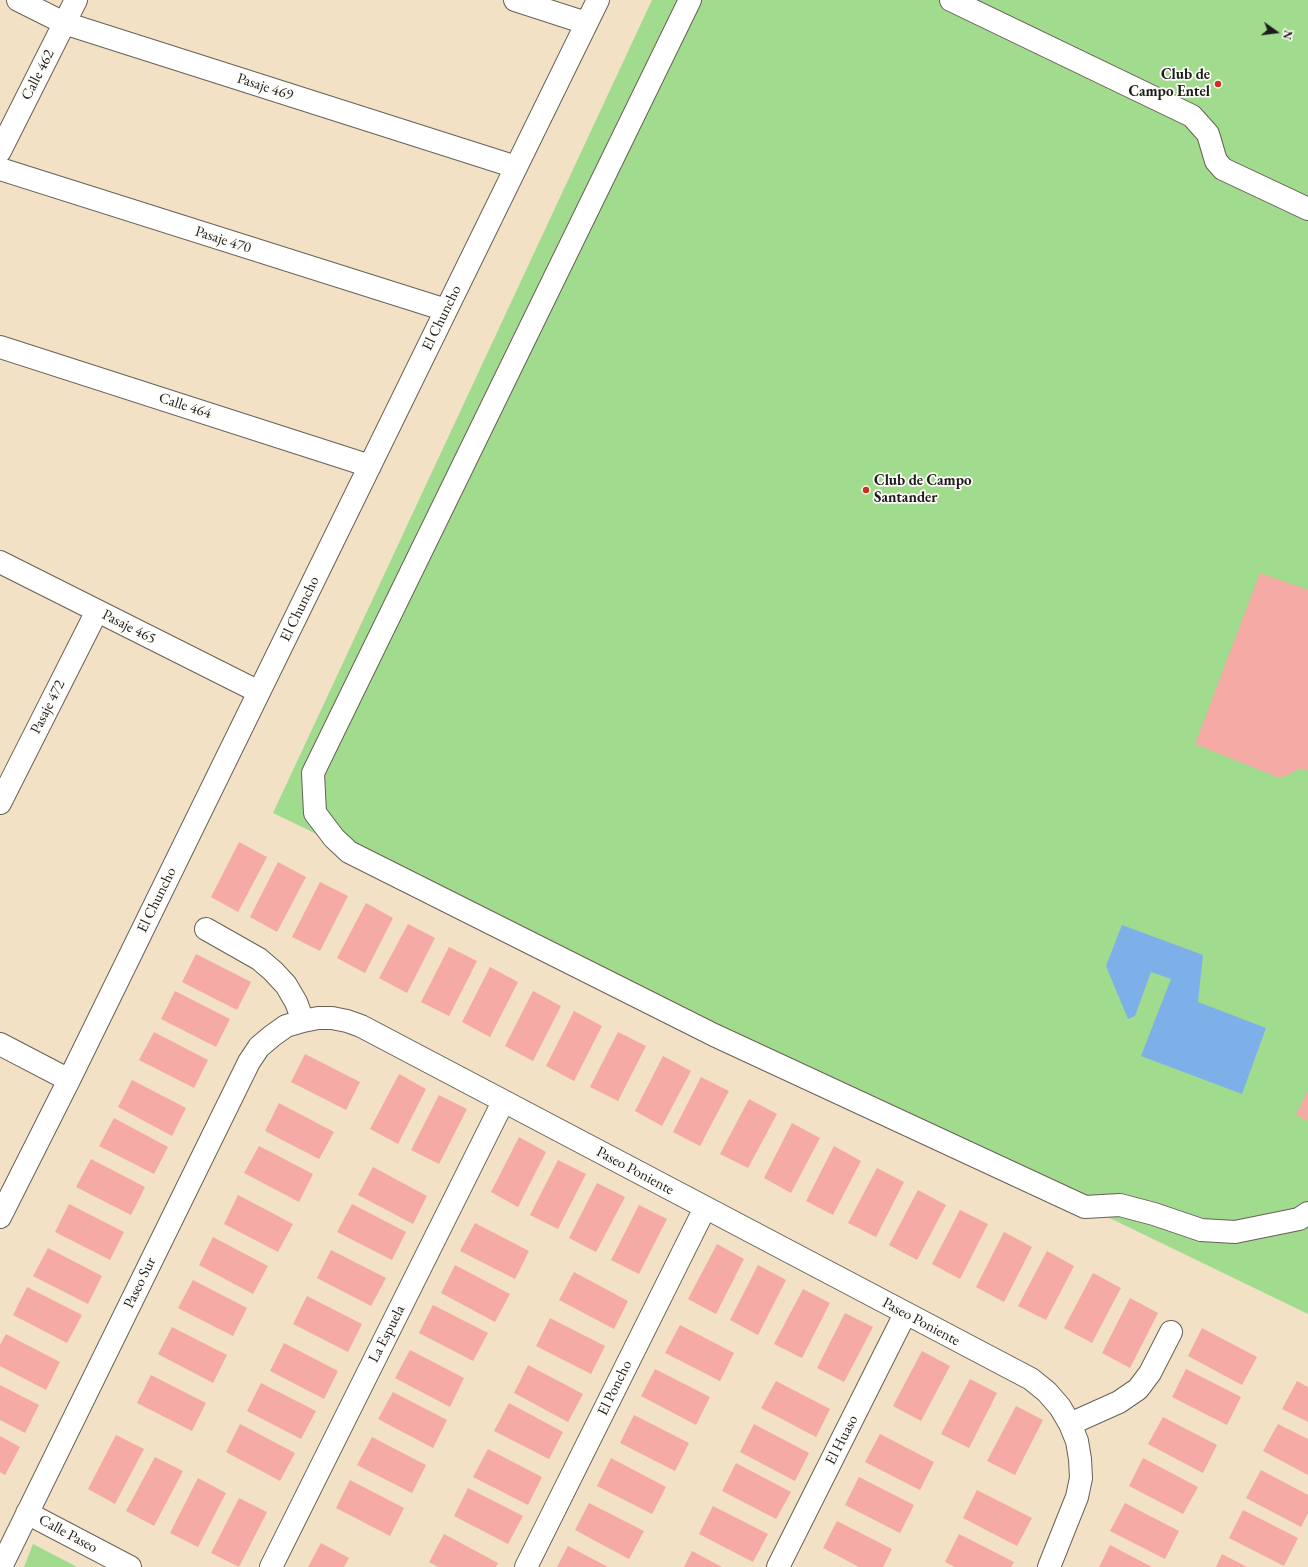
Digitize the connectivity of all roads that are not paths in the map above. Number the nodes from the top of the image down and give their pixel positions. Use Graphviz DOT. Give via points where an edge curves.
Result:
graph roads {
  1 [pos="18,0"];
  2 [pos="76,0"];
  3 [pos="515,0"];
  4 [pos="598,0"];
  5 [pos="690,0"];
  6 [pos="950,0"];
  7 [pos="64,23"];
  8 [pos="586,24"];
  9 [pos="0,151"];
  10 [pos="516,167"];
  11 [pos="0,169"];
  12 [pos="1308,209"];
  13 [pos="446,310"];
  14 [pos="0,347"];
  15 [pos="370,466"];
  16 [pos="0,562"];
  17 [pos="97,611"];
  18 [pos="259,692"];
  19 [pos="0,803"];
  20 [pos="206,929"];
  21 [pos="303,1021"];
  22 [pos="0,1044"];
  23 [pos="69,1080"];
  24 [pos="503,1102"];
  25 [pos="704,1208"];
  26 [pos="1308,1213"];
  27 [pos="0,1217"];
  28 [pos="905,1314"];
  29 [pos="1171,1332"];
  30 [pos="1070,1424"];
  31 [pos="27,1513"];
  32 [pos="1,1567"];
  33 [pos="130,1567"];
  34 [pos="271,1567"];
  35 [pos="526,1567"];
  36 [pos="778,1567"];
  37 [pos="1049,1567"];
  1 -- 7 [label="street, Pasaje 469"];
  2 -- 7 [label="street, Calle 462"];
  3 -- 8 [label="street"];
  4 -- 8 [label="street, El Chuncho"];
  5 -- 26 [label="street" via="313,774 315,813 334,838 349,852 714,1035 1085,1207 1120,1205 1201,1230 1235,1232 1298,1219"];
  6 -- 12 [label="street" via="1192,116 1208,134 1216,161 1223,169"];
  7 -- 9 [label="street, Calle 462"];
  7 -- 10 [label="street, Pasaje 469"];
  8 -- 10 [label="street, El Chuncho"];
  10 -- 13 [label="street, El Chuncho"];
  11 -- 13 [label="street, Pasaje 470"];
  13 -- 15 [label="street, El Chuncho"];
  14 -- 15 [label="street, Calle 464"];
  15 -- 18 [label="street, El Chuncho"];
  16 -- 17 [label="street, Pasaje 465"];
  17 -- 18 [label="street, Pasaje 465"];
  17 -- 19 [label="street, Pasaje 472"];
  18 -- 23 [label="street, El Chuncho"];
  20 -- 21 [label="street" via="273,971 286,985"];
  21 -- 24 [label="street, Paseo Poniente" via="332,1018 361,1026"];
  21 -- 31 [label="street, Paseo Sur" via="286,1026 272,1036 248,1062"];
  22 -- 23 [label="street"];
  23 -- 27 [label="street, El Chuncho"];
  24 -- 25 [label="street, Paseo Poniente"];
  24 -- 34 [label="street, La Espuela"];
  25 -- 28 [label="street, Paseo Poniente"];
  25 -- 35 [label="street, El Poncho"];
  28 -- 30 [label="street, Paseo Poniente" via="1031,1379 1047,1392"];
  28 -- 36 [label="street, El Huaso"];
  29 -- 30 [label="street" via="1150,1373 1138,1389 1119,1402"];
  30 -- 37 [label="street, Paseo Poniente" via="1077,1441 1081,1478 1071,1514"];
  31 -- 32 [label="street, Paseo Sur"];
  31 -- 33 [label="street, Calle Paseo"];
}
